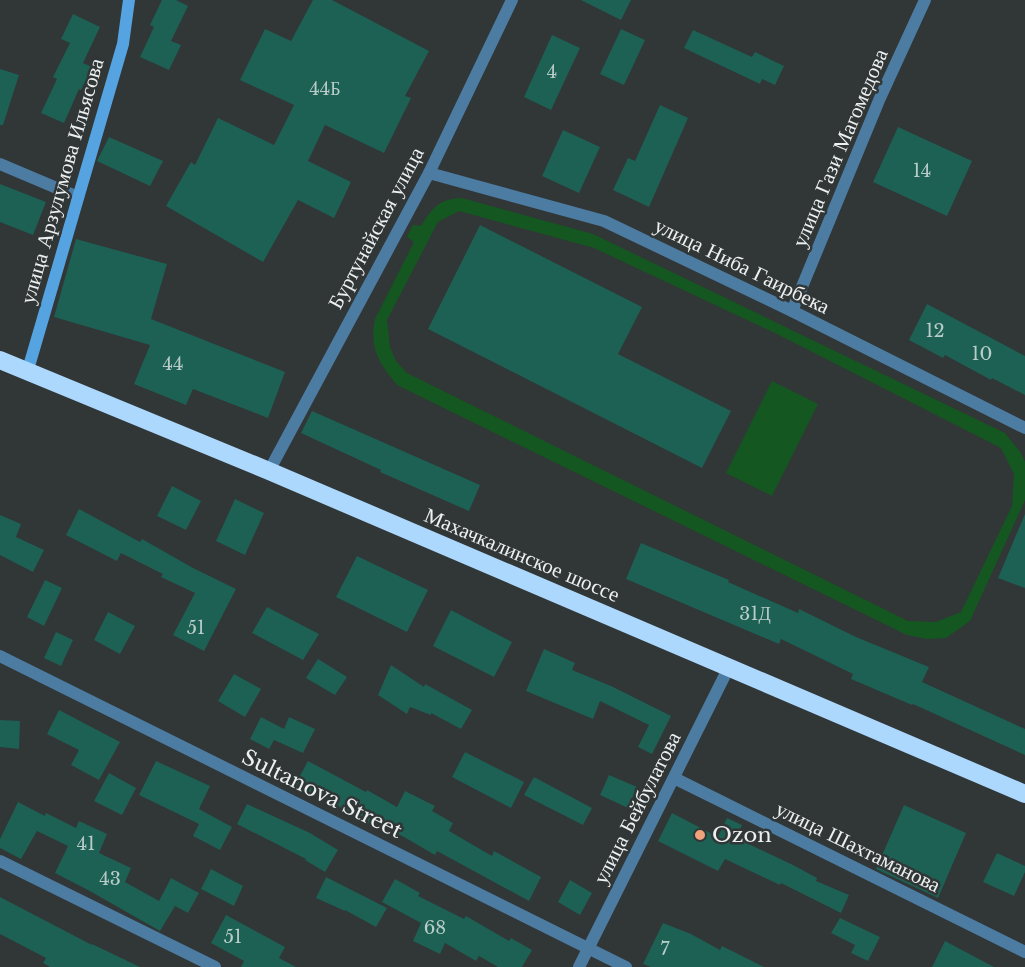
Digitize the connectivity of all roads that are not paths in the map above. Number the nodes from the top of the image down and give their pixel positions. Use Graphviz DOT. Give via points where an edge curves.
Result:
graph roads {
  1 [pos="129,0"];
  2 [pos="512,0"];
  3 [pos="926,0"];
  4 [pos="0,164"];
  5 [pos="429,173"];
  6 [pos="78,197"];
  7 [pos="792,311"];
  8 [pos="0,360"];
  9 [pos="27,373"];
  10 [pos="1025,428"];
  11 [pos="269,471"];
  12 [pos="0,656"];
  13 [pos="729,667"];
  14 [pos="674,778"];
  15 [pos="1025,794"];
  16 [pos="0,861"];
  17 [pos="588,948"];
  18 [pos="1025,952"];
  19 [pos="215,967"];
  20 [pos="579,967"];
  21 [pos="626,967"];
  1 -- 6 [label="street, улица Арзулумова Ильясова" via="123,44"];
  2 -- 5 [label="street, Буртунайская улица"];
  3 -- 7 [label="street, улица Гази Магомедова" via="880,99"];
  4 -- 6 [label="street"];
  5 -- 7 [label="street, улица Ниба Гаирбека" via="604,221"];
  5 -- 11 [label="street, Буртунайская улица"];
  6 -- 9 [label="street, улица Арзулумова Ильясова"];
  7 -- 10 [label="street, улица Ниба Гаирбека"];
  8 -- 9 [label="highway, Махачкалинское шоссе"];
  9 -- 11 [label="highway, Махачкалинское шоссе"];
  11 -- 13 [label="highway, Махачкалинское шоссе"];
  12 -- 17 [label="street, Sultanova Street"];
  13 -- 14 [label="street, улица Бейбулатова"];
  13 -- 15 [label="highway, Махачкалинское шоссе"];
  14 -- 17 [label="street, улица Бейбулатова"];
  14 -- 18 [label="street, улица Шахтаманова"];
  16 -- 19 [label="street"];
  17 -- 20 [label="street, улица Бейбулатова"];
  17 -- 21 [label="street, Sultanova Street"];
}
